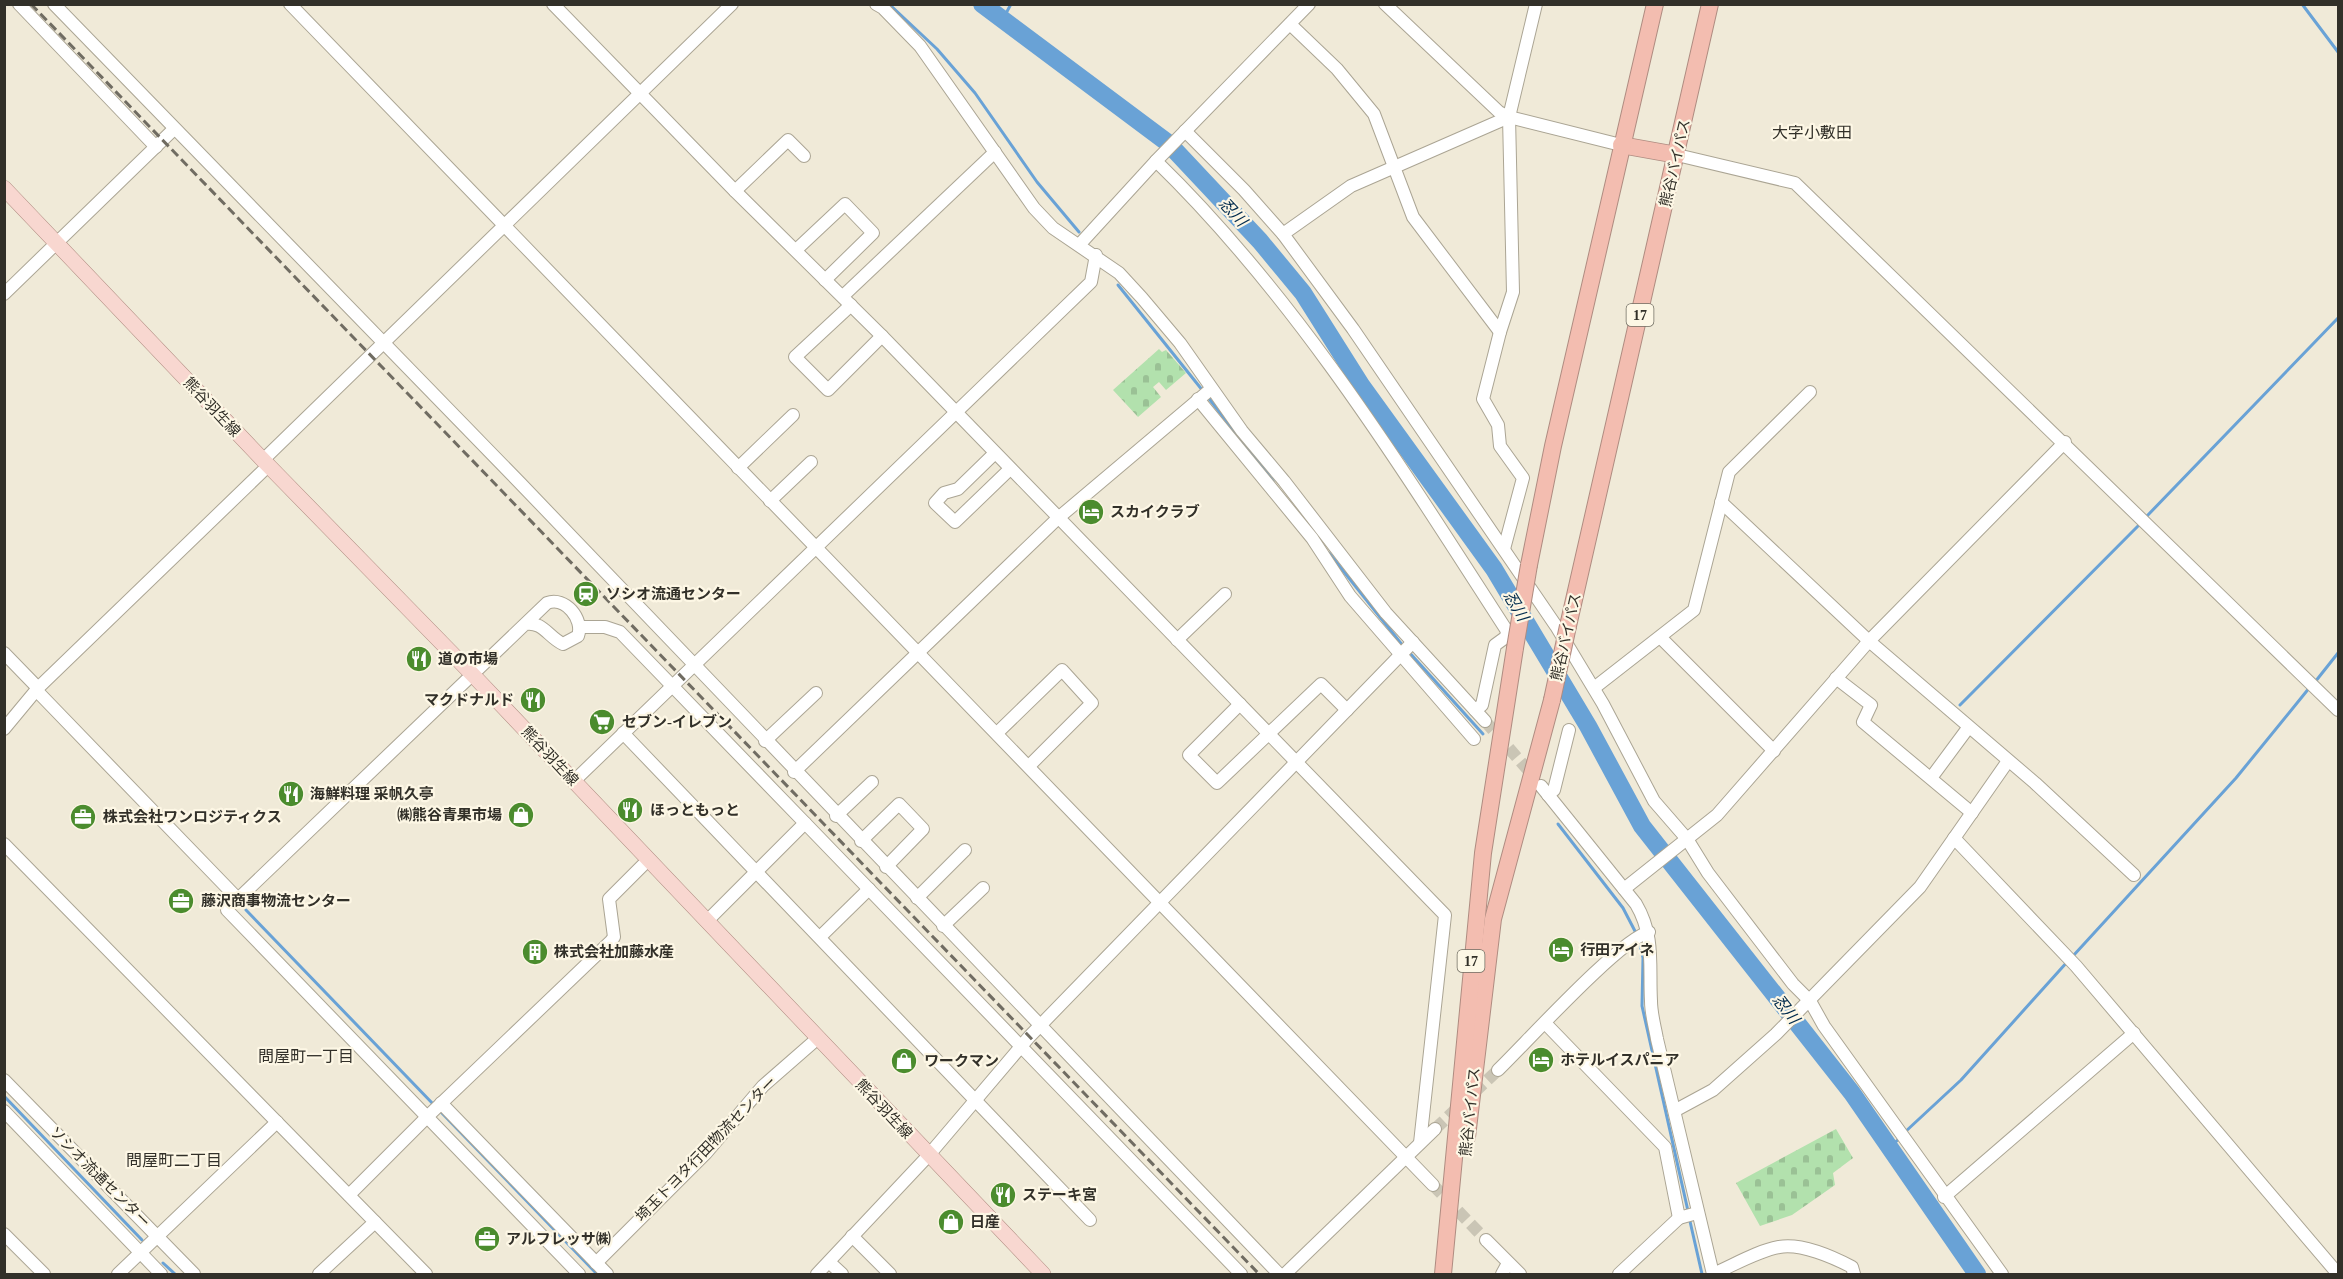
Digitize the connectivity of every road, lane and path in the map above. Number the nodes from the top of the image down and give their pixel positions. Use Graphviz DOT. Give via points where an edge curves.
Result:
graph roads {
  1 [pos="19,4"];
  2 [pos="54,4"];
  3 [pos="291,4"];
  4 [pos="553,4"];
  5 [pos="732,4"];
  6 [pos="876,4"];
  7 [pos="1309,4"];
  8 [pos="1385,4"];
  9 [pos="1536,4"];
  10 [pos="1655,4"];
  11 [pos="1710,4"];
  12 [pos="1290,24"];
  13 [pos="639,94"];
  14 [pos="1509,117"];
  15 [pos="174,129"];
  16 [pos="1185,131"];
  17 [pos="1621,145"];
  18 [pos="156,147"];
  19 [pos="995,152"];
  20 [pos="1677,155"];
  21 [pos="804,156"];
  22 [pos="1156,161"];
  23 [pos="1393,167"];
  24 [pos="4,188"];
  25 [pos="735,191"];
  26 [pos="505,225"];
  27 [pos="1283,234"];
  28 [pos="57,242"];
  29 [pos="1080,244"];
  30 [pos="796,250"];
  31 [pos="1096,255"];
  32 [pos="825,280"];
  33 [pos="4,294"];
  34 [pos="847,301"];
  35 [pos="1500,333"];
  36 [pos="882,336"];
  37 [pos="382,343"];
  38 [pos="1810,392"];
  39 [pos="1205,393"];
  40 [pos="957,413"];
  41 [pos="793,415"];
  42 [pos="2065,442"];
  43 [pos="995,453"];
  44 [pos="811,462"];
  45 [pos="265,463"];
  46 [pos="738,468"];
  47 [pos="1010,469"];
  48 [pos="770,501"];
  49 [pos="1721,502"];
  50 [pos="1058,519"];
  51 [pos="815,548"];
  52 [pos="1504,549"];
  53 [pos="1225,594"];
  54 [pos="525,624"];
  55 [pos="581,627"];
  56 [pos="1660,638"];
  57 [pos="1177,640"];
  58 [pos="1869,641"];
  59 [pos="1407,648"];
  60 [pos="4,653"];
  61 [pos="920,653"];
  62 [pos="694,667"];
  63 [pos="473,675"];
  64 [pos="1836,678"];
  65 [pos="673,687"];
  66 [pos="1594,688"];
  67 [pos="37,689"];
  68 [pos="816,693"];
  69 [pos="1240,704"];
  70 [pos="22,705"];
  71 [pos="1347,710"];
  72 [pos="1475,710"];
  73 [pos="2338,710"];
  74 [pos="4,718"];
  75 [pos="1485,721"];
  76 [pos="1968,728"];
  77 [pos="4,729"];
  78 [pos="1569,730"];
  79 [pos="623,733"];
  80 [pos="997,733"];
  81 [pos="1269,734"];
  82 [pos="1474,739"];
  83 [pos="765,741"];
  84 [pos="1774,751"];
  85 [pos="2008,761"];
  86 [pos="1298,762"];
  87 [pos="1029,766"];
  88 [pos="794,772"];
  89 [pos="1931,778"];
  90 [pos="574,781"];
  91 [pos="872,782"];
  92 [pos="1972,813"];
  93 [pos="837,816"];
  94 [pos="805,823"];
  95 [pos="1954,838"];
  96 [pos="861,841"];
  97 [pos="1684,841"];
  98 [pos="4,844"];
  99 [pos="965,850"];
  100 [pos="648,860"];
  101 [pos="886,867"];
  102 [pos="756,872"];
  103 [pos="2134,875"];
  104 [pos="983,888"];
  105 [pos="869,889"];
  106 [pos="1624,889"];
  107 [pos="916,898"];
  108 [pos="1160,904"];
  109 [pos="227,910"];
  110 [pos="707,921"];
  111 [pos="943,926"];
  112 [pos="1644,934"];
  113 [pos="820,937"];
  114 [pos="1808,1003"];
  115 [pos="1545,1023"];
  116 [pos="1040,1026"];
  117 [pos="2134,1033"];
  118 [pos="818,1038"];
  119 [pos="1021,1047"];
  120 [pos="1498,1070"];
  121 [pos="4,1080"];
  122 [pos="976,1100"];
  123 [pos="441,1103"];
  124 [pos="1676,1110"];
  125 [pos="4,1111"];
  126 [pos="428,1116"];
  127 [pos="277,1122"];
  128 [pos="1436,1129"];
  129 [pos="1420,1143"];
  130 [pos="928,1156"];
  131 [pos="1407,1158"];
  132 [pos="1433,1185"];
  133 [pos="349,1195"];
  134 [pos="1944,1197"];
  135 [pos="1689,1216"];
  136 [pos="1090,1220"];
  137 [pos="375,1222"];
  138 [pos="4,1234"];
  139 [pos="158,1236"];
  140 [pos="852,1236"];
  141 [pos="1486,1240"];
  142 [pos="140,1253"];
  143 [pos="829,1262"];
  144 [pos="596,1263"];
  145 [pos="1505,1269"];
  146 [pos="1713,1274"];
  147 [pos="2338,1274"];
  148 [pos="44,1275"];
  149 [pos="118,1275"];
  150 [pos="160,1275"];
  151 [pos="194,1275"];
  152 [pos="319,1275"];
  153 [pos="426,1275"];
  154 [pos="579,1275"];
  155 [pos="607,1275"];
  156 [pos="817,1275"];
  157 [pos="842,1275"];
  158 [pos="890,1275"];
  159 [pos="1043,1275"];
  160 [pos="1241,1275"];
  161 [pos="1279,1275"];
  162 [pos="1285,1275"];
  163 [pos="1443,1275"];
  164 [pos="1454,1275"];
  165 [pos="1520,1275"];
  166 [pos="1619,1275"];
  167 [pos="1854,1275"];
  168 [pos="2002,1275"];
  1 -- 18 [label="street"];
  2 -- 15 [label="street"];
  3 -- 26 [label="street"];
  4 -- 13 [label="street"];
  5 -- 13 [label="street"];
  6 -- 19 [label="street" via="920,46"];
  7 -- 12 [label="street"];
  8 -- 14 [label="street" via="1499,112"];
  9 -- 14 [label="street"];
  10 -- 17 [label="highway, 熊谷バイパス / 17"];
  11 -- 20 [label="highway, 熊谷バイパス / 17"];
  12 -- 16 [label="street"];
  12 -- 23 [label="street" via="1337,69 1374,114"];
  13 -- 25 [label="street"];
  13 -- 26 [label="street"];
  14 -- 17 [label="street"];
  14 -- 23 [label="street"];
  14 -- 35 [label="street" via="1514,292"];
  15 -- 18 [label="street"];
  15 -- 37 [label="street"];
  16 -- 22 [label="street"];
  16 -- 27 [label="street"];
  17 -- 20 [label="highway"];
  17 -- 163 [label="highway, 熊谷バイパス / 17, bridge" via="1553,446 1515,648 1483,853"];
  18 -- 28 [label="street"];
  19 -- 29 [label="street" via="1034,208 1053,228"];
  19 -- 34 [label="street"];
  20 -- 42 [label="street" via="1795,183"];
  20 -- 164 [label="highway, 熊谷バイパス / 17, bridge" via="1552,700 1493,919 1470,1098"];
  21 -- 25 [label="street" via="788,140"];
  22 -- 29 [label="street"];
  22 -- 72 [label="street" via="1220,225 1267,281 1407,475 1507,631 1506,637 1495,645 1482,705"];
  23 -- 27 [label="street" via="1351,186"];
  23 -- 35 [label="street" via="1413,217"];
  24 -- 28 [label="main road, 熊谷羽生線"];
  25 -- 30 [label="street"];
  26 -- 37 [label="street"];
  26 -- 46 [label="street"];
  27 -- 52 [label="street"];
  28 -- 33 [label="street"];
  28 -- 45 [label="main road, 熊谷羽生線"];
  29 -- 31 [label="street"];
  30 -- 32 [label="street"];
  30 -- 32 [label="street" via="845,204 873,233"];
  31 -- 39 [label="street" via="1119,273 1180,343"];
  31 -- 40 [label="street" via="1091,282"];
  32 -- 34 [label="street"];
  34 -- 36 [label="street"];
  34 -- 36 [label="street" via="795,357 828,390"];
  35 -- 52 [label="street" via="1483,399 1498,425 1500,446 1523,478"];
  36 -- 40 [label="street"];
  37 -- 45 [label="street"];
  37 -- 62 [label="street"];
  38 -- 49 [label="street" via="1729,472"];
  39 -- 50 [label="street"];
  39 -- 59 [label="street" via="1386,613"];
  39 -- 59 [label="street" via="1350,596"];
  40 -- 43 [label="street"];
  40 -- 51 [label="street"];
  41 -- 46 [label="street"];
  42 -- 58 [label="street"];
  42 -- 73 [label="street"];
  43 -- 47 [label="street"];
  43 -- 47 [label="street" via="958,489 944,493 935,503 955,522"];
  44 -- 48 [label="street"];
  45 -- 63 [label="main road, 熊谷羽生線"];
  45 -- 67 [label="street"];
  46 -- 48 [label="street"];
  47 -- 50 [label="street"];
  48 -- 51 [label="street"];
  49 -- 56 [label="street" via="1694,610"];
  49 -- 58 [label="street"];
  50 -- 57 [label="street"];
  50 -- 61 [label="street"];
  51 -- 61 [label="street"];
  51 -- 62 [label="street"];
  52 -- 66 [label="street"];
  53 -- 57 [label="street"];
  54 -- 55 [label="street" via="541,626 563,644 572,642"];
  54 -- 55 [label="street" via="555,600 578,619"];
  54 -- 63 [label="street"];
  55 -- 65 [label="street" via="605,627 620,633"];
  56 -- 66 [label="street"];
  56 -- 84 [label="street"];
  57 -- 69 [label="street"];
  58 -- 64 [label="street"];
  58 -- 76 [label="street"];
  59 -- 71 [label="street"];
  59 -- 72 [label="street"];
  59 -- 82 [label="street"];
  60 -- 67 [label="street"];
  61 -- 80 [label="street"];
  61 -- 88 [label="street"];
  62 -- 65 [label="street"];
  62 -- 83 [label="street"];
  63 -- 67 [label="street" via="238,899"];
  63 -- 90 [label="main road, 熊谷羽生線"];
  64 -- 84 [label="street"];
  64 -- 89 [label="street" via="1871,705 1863,722"];
  65 -- 79 [label="street"];
  65 -- 94 [label="street"];
  66 -- 97 [label="street" via="1642,782"];
  67 -- 70 [label="street"];
  68 -- 83 [label="street"];
  69 -- 81 [label="street"];
  69 -- 81 [label="street" via="1189,755 1217,783"];
  70 -- 74 [label="street"];
  70 -- 77 [label="street"];
  71 -- 81 [label="street" via="1321,684"];
  71 -- 86 [label="street"];
  72 -- 75 [label="street"];
  76 -- 85 [label="street"];
  76 -- 89 [label="street"];
  78 -- 106 [label="street" via="1554,790 1545,790"];
  79 -- 90 [label="street"];
  79 -- 102 [label="street"];
  80 -- 87 [label="street"];
  80 -- 87 [label="street" via="1062,670 1092,703"];
  81 -- 86 [label="street"];
  83 -- 88 [label="street"];
  84 -- 97 [label="street" via="1717,815"];
  85 -- 92 [label="street"];
  85 -- 103 [label="street"];
  86 -- 108 [label="street"];
  86 -- 129 [label="street" via="1445,915"];
  87 -- 108 [label="street"];
  88 -- 93 [label="street"];
  89 -- 92 [label="street"];
  90 -- 100 [label="main road, 熊谷羽生線"];
  91 -- 93 [label="street"];
  92 -- 95 [label="street"];
  93 -- 96 [label="street"];
  94 -- 102 [label="street"];
  94 -- 105 [label="street"];
  95 -- 114 [label="street" via="1920,887"];
  95 -- 117 [label="street"];
  96 -- 101 [label="street"];
  96 -- 101 [label="street" via="898,804 923,829"];
  97 -- 106 [label="street"];
  97 -- 114 [label="street"];
  98 -- 127 [label="street"];
  99 -- 107 [label="street"];
  100 -- 110 [label="main road, 熊谷羽生線"];
  100 -- 123 [label="street" via="609,899 614,937 611,941"];
  101 -- 107 [label="street"];
  102 -- 110 [label="street"];
  102 -- 113 [label="street"];
  104 -- 111 [label="street"];
  105 -- 113 [label="street"];
  105 -- 119 [label="street"];
  106 -- 112 [label="street" via="1636,904"];
  107 -- 111 [label="street"];
  108 -- 116 [label="street"];
  108 -- 131 [label="street"];
  109 -- 126 [label="street"];
  110 -- 118 [label="main road, 熊谷羽生線"];
  111 -- 116 [label="street"];
  112 -- 115 [label="street" via="1603,965"];
  112 -- 124 [label="street" via="1651,1003"];
  113 -- 122 [label="street"];
  114 -- 124 [label="street" via="1713,1090"];
  114 -- 134 [label="street"];
  115 -- 120 [label="street"];
  115 -- 135 [label="street" via="1665,1147"];
  116 -- 119 [label="street"];
  116 -- 161 [label="street"];
  117 -- 134 [label="street"];
  117 -- 147 [label="street"];
  118 -- 130 [label="main road, 熊谷羽生線"];
  118 -- 144 [label="street, 埼玉トヨタ行田物流センター" via="763,1086 706,1153"];
  119 -- 122 [label="street"];
  119 -- 160 [label="street"];
  121 -- 139 [label="street, ソシオ流通センター"];
  122 -- 130 [label="street"];
  122 -- 136 [label="street"];
  123 -- 126 [label="street"];
  123 -- 144 [label="street"];
  124 -- 135 [label="street"];
  125 -- 142 [label="street"];
  126 -- 133 [label="street"];
  126 -- 154 [label="street"];
  127 -- 133 [label="street"];
  127 -- 139 [label="street"];
  128 -- 129 [label="street"];
  129 -- 131 [label="street"];
  130 -- 140 [label="street"];
  130 -- 159 [label="main road, 熊谷羽生線"];
  131 -- 132 [label="street"];
  131 -- 162 [label="street"];
  133 -- 137 [label="street"];
  134 -- 168 [label="street"];
  135 -- 146 [label="street"];
  135 -- 166 [label="street"];
  137 -- 152 [label="street"];
  137 -- 153 [label="street"];
  138 -- 148 [label="street"];
  139 -- 142 [label="street"];
  139 -- 151 [label="street, ソシオ流通センター"];
  140 -- 143 [label="street"];
  140 -- 158 [label="street"];
  141 -- 145 [label="street"];
  142 -- 149 [label="street"];
  142 -- 150 [label="street"];
  143 -- 156 [label="street"];
  143 -- 157 [label="street"];
  144 -- 155 [label="street"];
  145 -- 165 [label="street"];
  146 -- 167 [label="street" via="1780,1247 1838,1260 1852,1267"];
}
